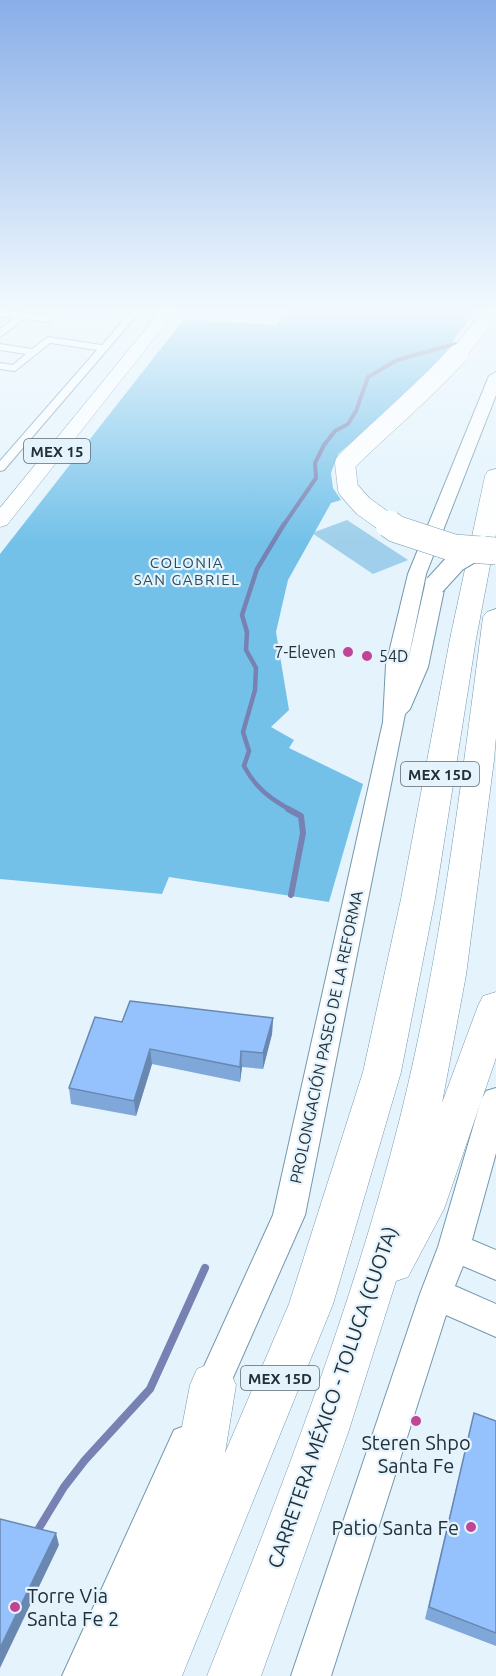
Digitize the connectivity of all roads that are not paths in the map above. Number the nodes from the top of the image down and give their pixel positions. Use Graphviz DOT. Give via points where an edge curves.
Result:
graph roads {
  1 [pos="71,386"];
  2 [pos="89,386"];
  3 [pos="108,386"];
  4 [pos="428,386"];
  5 [pos="492,386"];
  6 [pos="0,468"];
  7 [pos="496,476"];
  8 [pos="0,494"];
  9 [pos="0,521"];
  10 [pos="496,541"];
  11 [pos="496,551"];
  12 [pos="496,617"];
  13 [pos="394,722"];
  14 [pos="496,1006"];
  15 [pos="496,1100"];
  16 [pos="454,1247"];
  17 [pos="496,1265"];
  18 [pos="436,1294"];
  19 [pos="365,1314"];
  20 [pos="496,1321"];
  21 [pos="213,1385"];
  22 [pos="82,1676"];
  23 [pos="129,1676"];
  24 [pos="155,1676"];
  25 [pos="234,1676"];
  26 [pos="311,1676"];
  1 -- 6 [label="street"];
  2 -- 8 [label="main road, MEX 15"];
  3 -- 9 [label="main road, MEX 15"];
  4 -- 11 [label="highway, bridge" via="345,463 348,489 363,506 396,529 454,548"];
  5 -- 13 [label="main road, PROLONGACIÓN PASEO DE LA REFORMA" via="417,574 396,665"];
  7 -- 24 [label="highway, MEX 15D" via="382,1072 311,1304"];
  10 -- 13 [label="main road, bridge" via="468,552 448,566 435,585 418,667"];
  12 -- 19 [label="highway, CARRETERA MÉXICO - TOLUCA (CUOTA) / MEX 15D" via="435,1044 402,1185"];
  13 -- 21 [label="main road, PROLONGACIÓN PASEO DE LA REFORMA" via="288,1215"];
  14 -- 19 [label="highway" via="423,1209"];
  15 -- 16 [label="main road"];
  16 -- 17 [label="main road"];
  16 -- 18 [label="main road"];
  18 -- 20 [label="main road"];
  18 -- 26 [label="main road"];
  19 -- 25 [label="highway, CARRETERA MÉXICO - TOLUCA (CUOTA) / MEX 15D"];
  21 -- 22 [label="main road, PROLONGACIÓN PASEO DE LA REFORMA"];
  21 -- 23 [label="highway" via="189,1521"];
}
